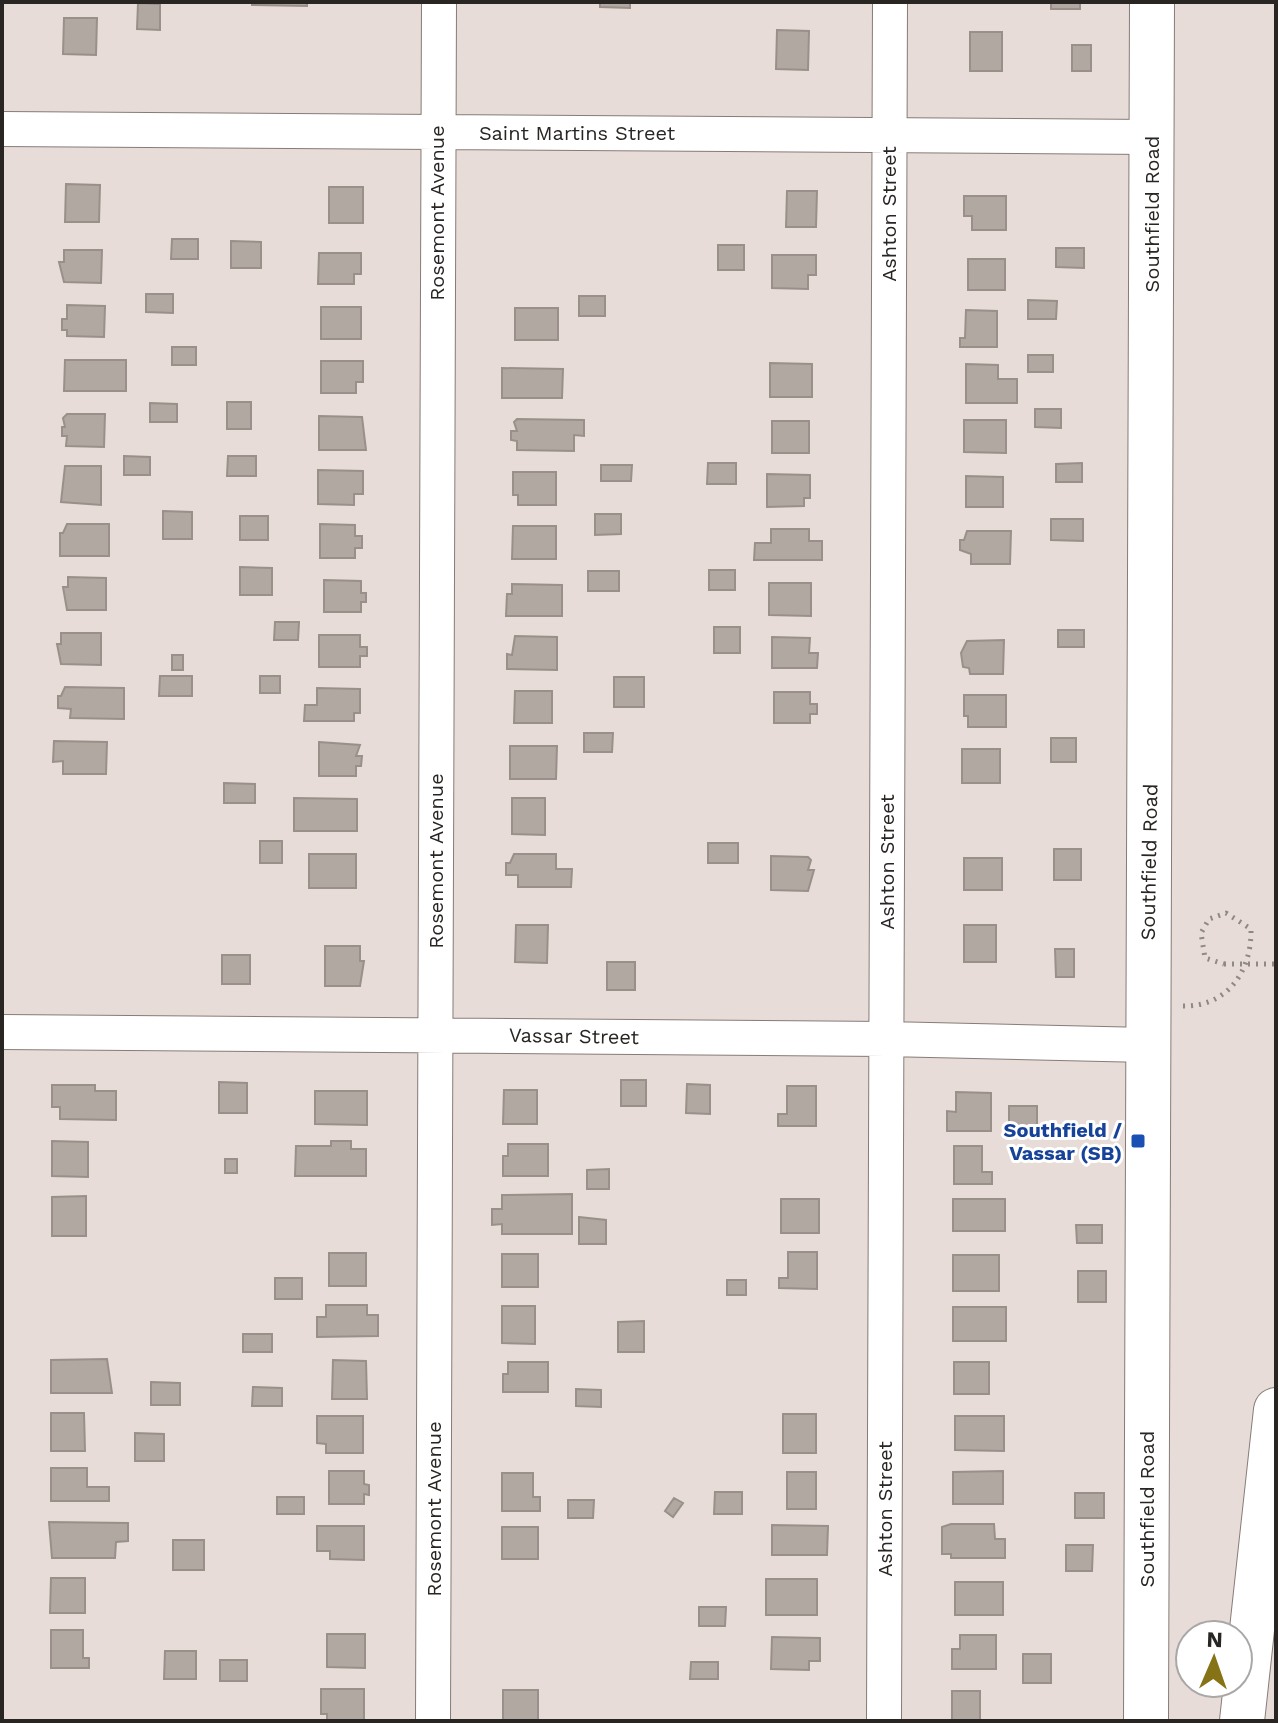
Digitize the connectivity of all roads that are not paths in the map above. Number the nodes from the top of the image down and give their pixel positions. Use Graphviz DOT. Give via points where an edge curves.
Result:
graph roads {
  1 [pos="439,2"];
  2 [pos="890,2"];
  3 [pos="1152,2"];
  4 [pos="2,129"];
  5 [pos="437,132"];
  6 [pos="890,135"];
  7 [pos="1152,137"];
  8 [pos="2,1032"];
  9 [pos="436,1034"];
  10 [pos="886,1039"];
  11 [pos="1147,1045"];
  12 [pos="1276,1410"];
  13 [pos="433,1721"];
  14 [pos="884,1721"];
  15 [pos="1146,1721"];
  16 [pos="1242,1721"];
  1 -- 5 [label="street, Rosemont Avenue"];
  2 -- 6 [label="street, Ashton Street"];
  3 -- 7 [label="main road, Southfield Road"];
  4 -- 5 [label="street, Saint Martins Street"];
  5 -- 6 [label="street, Saint Martins Street"];
  5 -- 9 [label="street, Rosemont Avenue"];
  6 -- 7 [label="street, Saint Martins Street"];
  6 -- 10 [label="street, Ashton Street"];
  7 -- 11 [label="main road, Southfield Road"];
  8 -- 9 [label="street, Vassar Street"];
  9 -- 10 [label="street, Vassar Street"];
  9 -- 13 [label="street, Rosemont Avenue"];
  10 -- 11 [label="street, Vassar Street"];
  10 -- 14 [label="street, Ashton Street"];
  11 -- 15 [label="main road, Southfield Road"];
  12 -- 16 [label="main road"];
}
